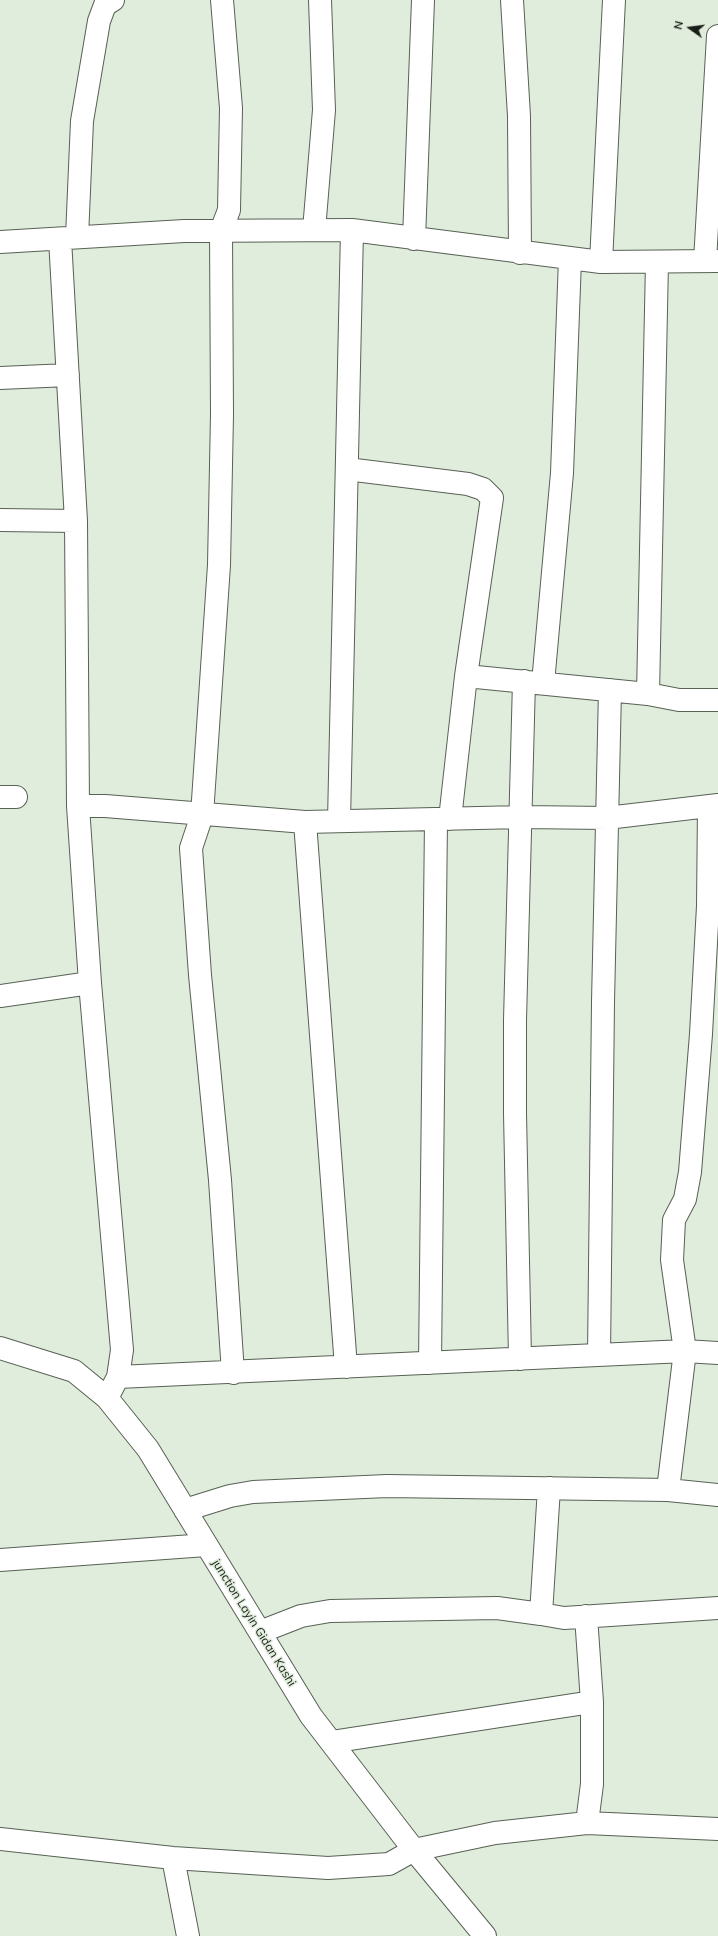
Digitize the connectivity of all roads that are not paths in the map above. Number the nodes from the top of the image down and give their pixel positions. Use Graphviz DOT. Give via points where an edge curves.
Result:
graph roads {
  1 [pos="113,0"];
  2 [pos="222,0"];
  3 [pos="320,0"];
  4 [pos="423,0"];
  5 [pos="512,0"];
  6 [pos="614,0"];
  7 [pos="718,36"];
  8 [pos="314,230"];
  9 [pos="352,230"];
  10 [pos="221,231"];
  11 [pos="69,238"];
  12 [pos="414,239"];
  13 [pos="0,242"];
  14 [pos="520,253"];
  15 [pos="570,258"];
  16 [pos="711,261"];
  17 [pos="601,262"];
  18 [pos="657,262"];
  19 [pos="68,375"];
  20 [pos="0,378"];
  21 [pos="347,469"];
  22 [pos="0,520"];
  23 [pos="76,521"];
  24 [pos="466,676"];
  25 [pos="534,682"];
  26 [pos="610,690"];
  27 [pos="648,694"];
  28 [pos="718,700"];
  29 [pos="78,806"];
  30 [pos="713,806"];
  31 [pos="202,815"];
  32 [pos="522,817"];
  33 [pos="607,818"];
  34 [pos="443,819"];
  35 [pos="339,821"];
  36 [pos="305,822"];
  37 [pos="90,983"];
  38 [pos="0,996"];
  39 [pos="0,1348"];
  40 [pos="686,1351"];
  41 [pos="718,1353"];
  42 [pos="599,1355"];
  43 [pos="520,1359"];
  44 [pos="430,1363"];
  45 [pos="346,1367"];
  46 [pos="233,1373"];
  47 [pos="118,1377"];
  48 [pos="107,1398"];
  49 [pos="549,1488"];
  50 [pos="668,1490"];
  51 [pos="718,1495"];
  52 [pos="185,1510"];
  53 [pos="206,1546"];
  54 [pos="0,1560"];
  55 [pos="718,1608"];
  56 [pos="541,1614"];
  57 [pos="586,1616"];
  58 [pos="260,1632"];
  59 [pos="592,1702"];
  60 [pos="331,1742"];
  61 [pos="587,1823"];
  62 [pos="718,1829"];
  63 [pos="0,1839"];
  64 [pos="414,1850"];
  65 [pos="173,1858"];
  66 [pos="188,1936"];
  67 [pos="485,1936"];
  1 -- 11 [label="street" via="104,5 99,21 82,121"];
  2 -- 10 [label="street" via="231,116 229,210"];
  3 -- 8 [label="street" via="324,110"];
  4 -- 12 [label="street"];
  5 -- 14 [label="street" via="520,116"];
  6 -- 17 [label="street"];
  7 -- 16 [label="street"];
  8 -- 9 [label="street"];
  8 -- 10 [label="street"];
  9 -- 12 [label="street"];
  9 -- 21 [label="street"];
  10 -- 11 [label="street" via="184,230"];
  10 -- 31 [label="street" via="222,415 219,565"];
  11 -- 13 [label="street"];
  11 -- 19 [label="street"];
  12 -- 14 [label="street"];
  14 -- 15 [label="street"];
  15 -- 17 [label="street"];
  15 -- 25 [label="street" via="562,473"];
  16 -- 18 [label="street"];
  17 -- 18 [label="street"];
  18 -- 27 [label="street"];
  19 -- 20 [label="street"];
  19 -- 23 [label="street"];
  21 -- 24 [label="street" via="468,484 483,489 492,498"];
  21 -- 35 [label="street"];
  22 -- 23 [label="street"];
  23 -- 29 [label="street"];
  24 -- 25 [label="street"];
  24 -- 34 [label="street"];
  25 -- 26 [label="street"];
  25 -- 32 [label="street"];
  26 -- 27 [label="street"];
  26 -- 33 [label="street"];
  27 -- 28 [label="street" via="679,700"];
  29 -- 31 [label="street"];
  29 -- 37 [label="street"];
  30 -- 33 [label="street"];
  30 -- 40 [label="street" via="690,1172 685,1199 674,1220 672,1260"];
  31 -- 36 [label="street"];
  31 -- 46 [label="street" via="191,848 193,889 220,1180"];
  32 -- 33 [label="street"];
  32 -- 34 [label="street"];
  32 -- 43 [label="street" via="515,1020"];
  33 -- 42 [label="street" via="602,1002"];
  34 -- 35 [label="street"];
  34 -- 44 [label="street"];
  35 -- 36 [label="street"];
  36 -- 45 [label="street"];
  37 -- 38 [label="street"];
  37 -- 47 [label="street" via="122,1350"];
  39 -- 48 [label="street, junction Layin Gidan Kashi" via="74,1370"];
  40 -- 41 [label="street"];
  40 -- 42 [label="street"];
  40 -- 50 [label="street"];
  42 -- 43 [label="street"];
  43 -- 44 [label="street"];
  44 -- 45 [label="street"];
  45 -- 46 [label="street"];
  46 -- 47 [label="street"];
  47 -- 48 [label="street"];
  48 -- 52 [label="street, junction Layin Gidan Kashi" via="148,1449"];
  49 -- 50 [label="street"];
  49 -- 52 [label="street" via="387,1486 290,1490 245,1493"];
  49 -- 56 [label="street"];
  50 -- 51 [label="street"];
  52 -- 53 [label="street, junction Layin Gidan Kashi"];
  53 -- 54 [label="street"];
  53 -- 58 [label="street, junction Layin Gidan Kashi"];
  55 -- 57 [label="street"];
  56 -- 57 [label="street" via="564,1618"];
  56 -- 58 [label="street" via="497,1608 330,1611 301,1616"];
  57 -- 59 [label="street"];
  58 -- 60 [label="street, junction Layin Gidan Kashi" via="311,1716"];
  59 -- 60 [label="street"];
  59 -- 61 [label="street" via="592,1784"];
  60 -- 64 [label="street, junction Layin Gidan Kashi"];
  61 -- 62 [label="street"];
  61 -- 64 [label="street" via="495,1833"];
  63 -- 65 [label="street"];
  64 -- 65 [label="street" via="389,1864 328,1868"];
  64 -- 67 [label="street, junction Layin Gidan Kashi"];
  65 -- 66 [label="street"];
}
